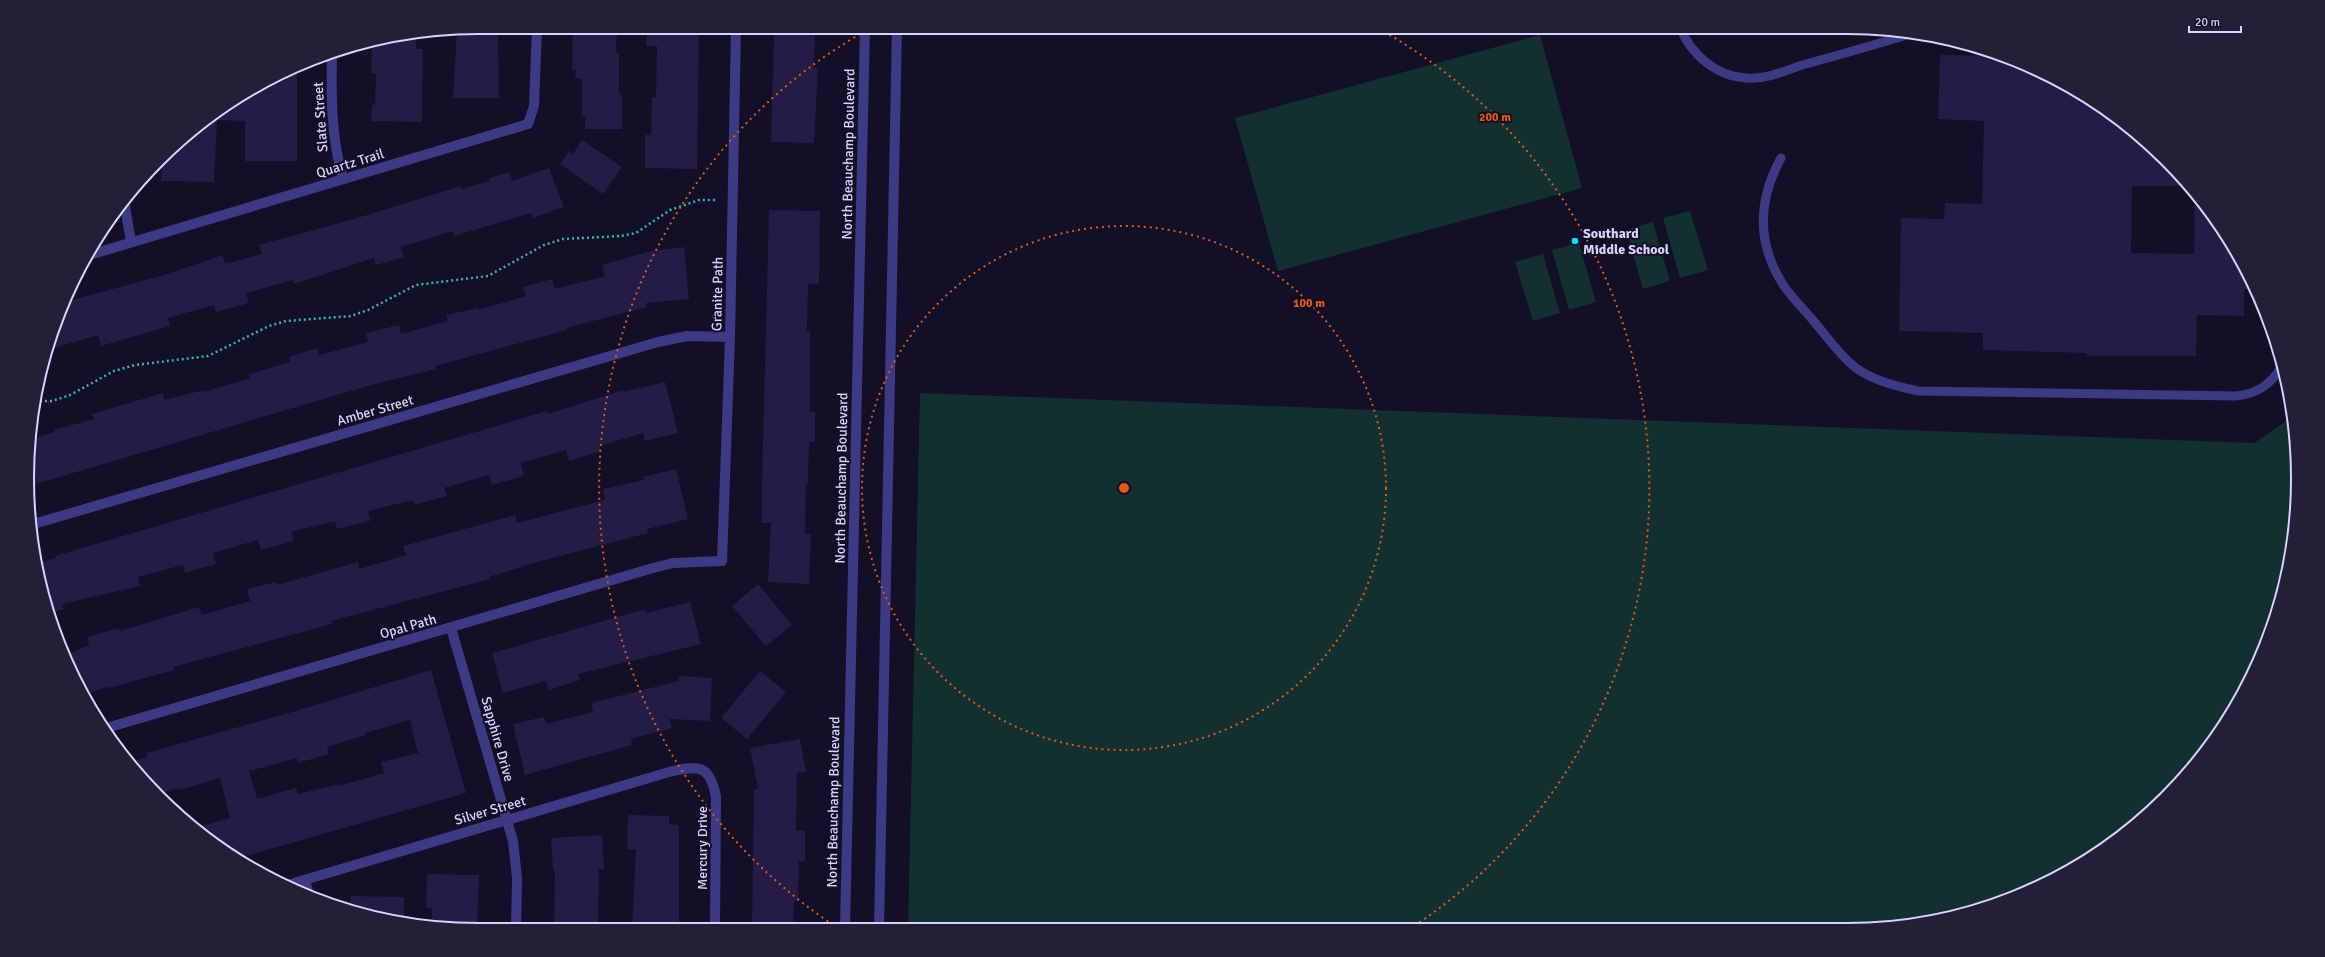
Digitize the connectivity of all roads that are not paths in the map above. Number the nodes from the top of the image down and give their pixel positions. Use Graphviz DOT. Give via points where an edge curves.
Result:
graph roads {
  1 [pos="536,34"];
  2 [pos="736,34"];
  3 [pos="865,34"];
  4 [pos="897,34"];
  5 [pos="1684,34"];
  6 [pos="1899,37"];
  7 [pos="332,59"];
  8 [pos="1781,158"];
  9 [pos="343,179"];
  10 [pos="125,209"];
  11 [pos="131,242"];
  12 [pos="96,253"];
  13 [pos="730,337"];
  14 [pos="2278,372"];
  15 [pos="37,523"];
  16 [pos="722,561"];
  17 [pos="451,628"];
  18 [pos="111,728"];
  19 [pos="704,770"];
  20 [pos="507,820"];
  21 [pos="305,880"];
  22 [pos="295,883"];
  23 [pos="307,889"];
  24 [pos="516,923"];
  25 [pos="715,923"];
  26 [pos="845,923"];
  27 [pos="879,923"];
  1 -- 9 [label="street, Quartz Trail" via="534,106 528,124"];
  2 -- 13 [label="street, Granite Path"];
  3 -- 26 [label="street, North Beauchamp Boulevard"];
  4 -- 27 [label="street"];
  5 -- 6 [label="lane" via="1693,51 1704,61 1726,74 1748,78 1775,74"];
  7 -- 9 [label="street, Slate Street" via="332,127 335,151"];
  8 -- 14 [label="lane" via="1764,196 1762,218 1765,243 1772,266 1783,284 1849,363 1891,385 1918,391 2236,396 2257,392"];
  9 -- 11 [label="street, Quartz Trail"];
  10 -- 11 [label="street"];
  11 -- 12 [label="street, Quartz Trail"];
  13 -- 15 [label="street, Amber Street" via="688,336 658,342"];
  13 -- 16 [label="street, Granite Path"];
  16 -- 17 [label="street, Opal Path" via="673,563"];
  17 -- 18 [label="street, Opal Path"];
  17 -- 20 [label="street, Sapphire Drive"];
  19 -- 20 [label="street, Silver Street" via="695,768 669,772"];
  19 -- 25 [label="street, Mercury Drive" via="711,777 714,786 716,808"];
  20 -- 21 [label="street, Silver Street"];
  20 -- 24 [label="street, Sapphire Drive" via="515,858"];
  21 -- 22 [label="street, Silver Street"];
  21 -- 23 [label="street"];
}
